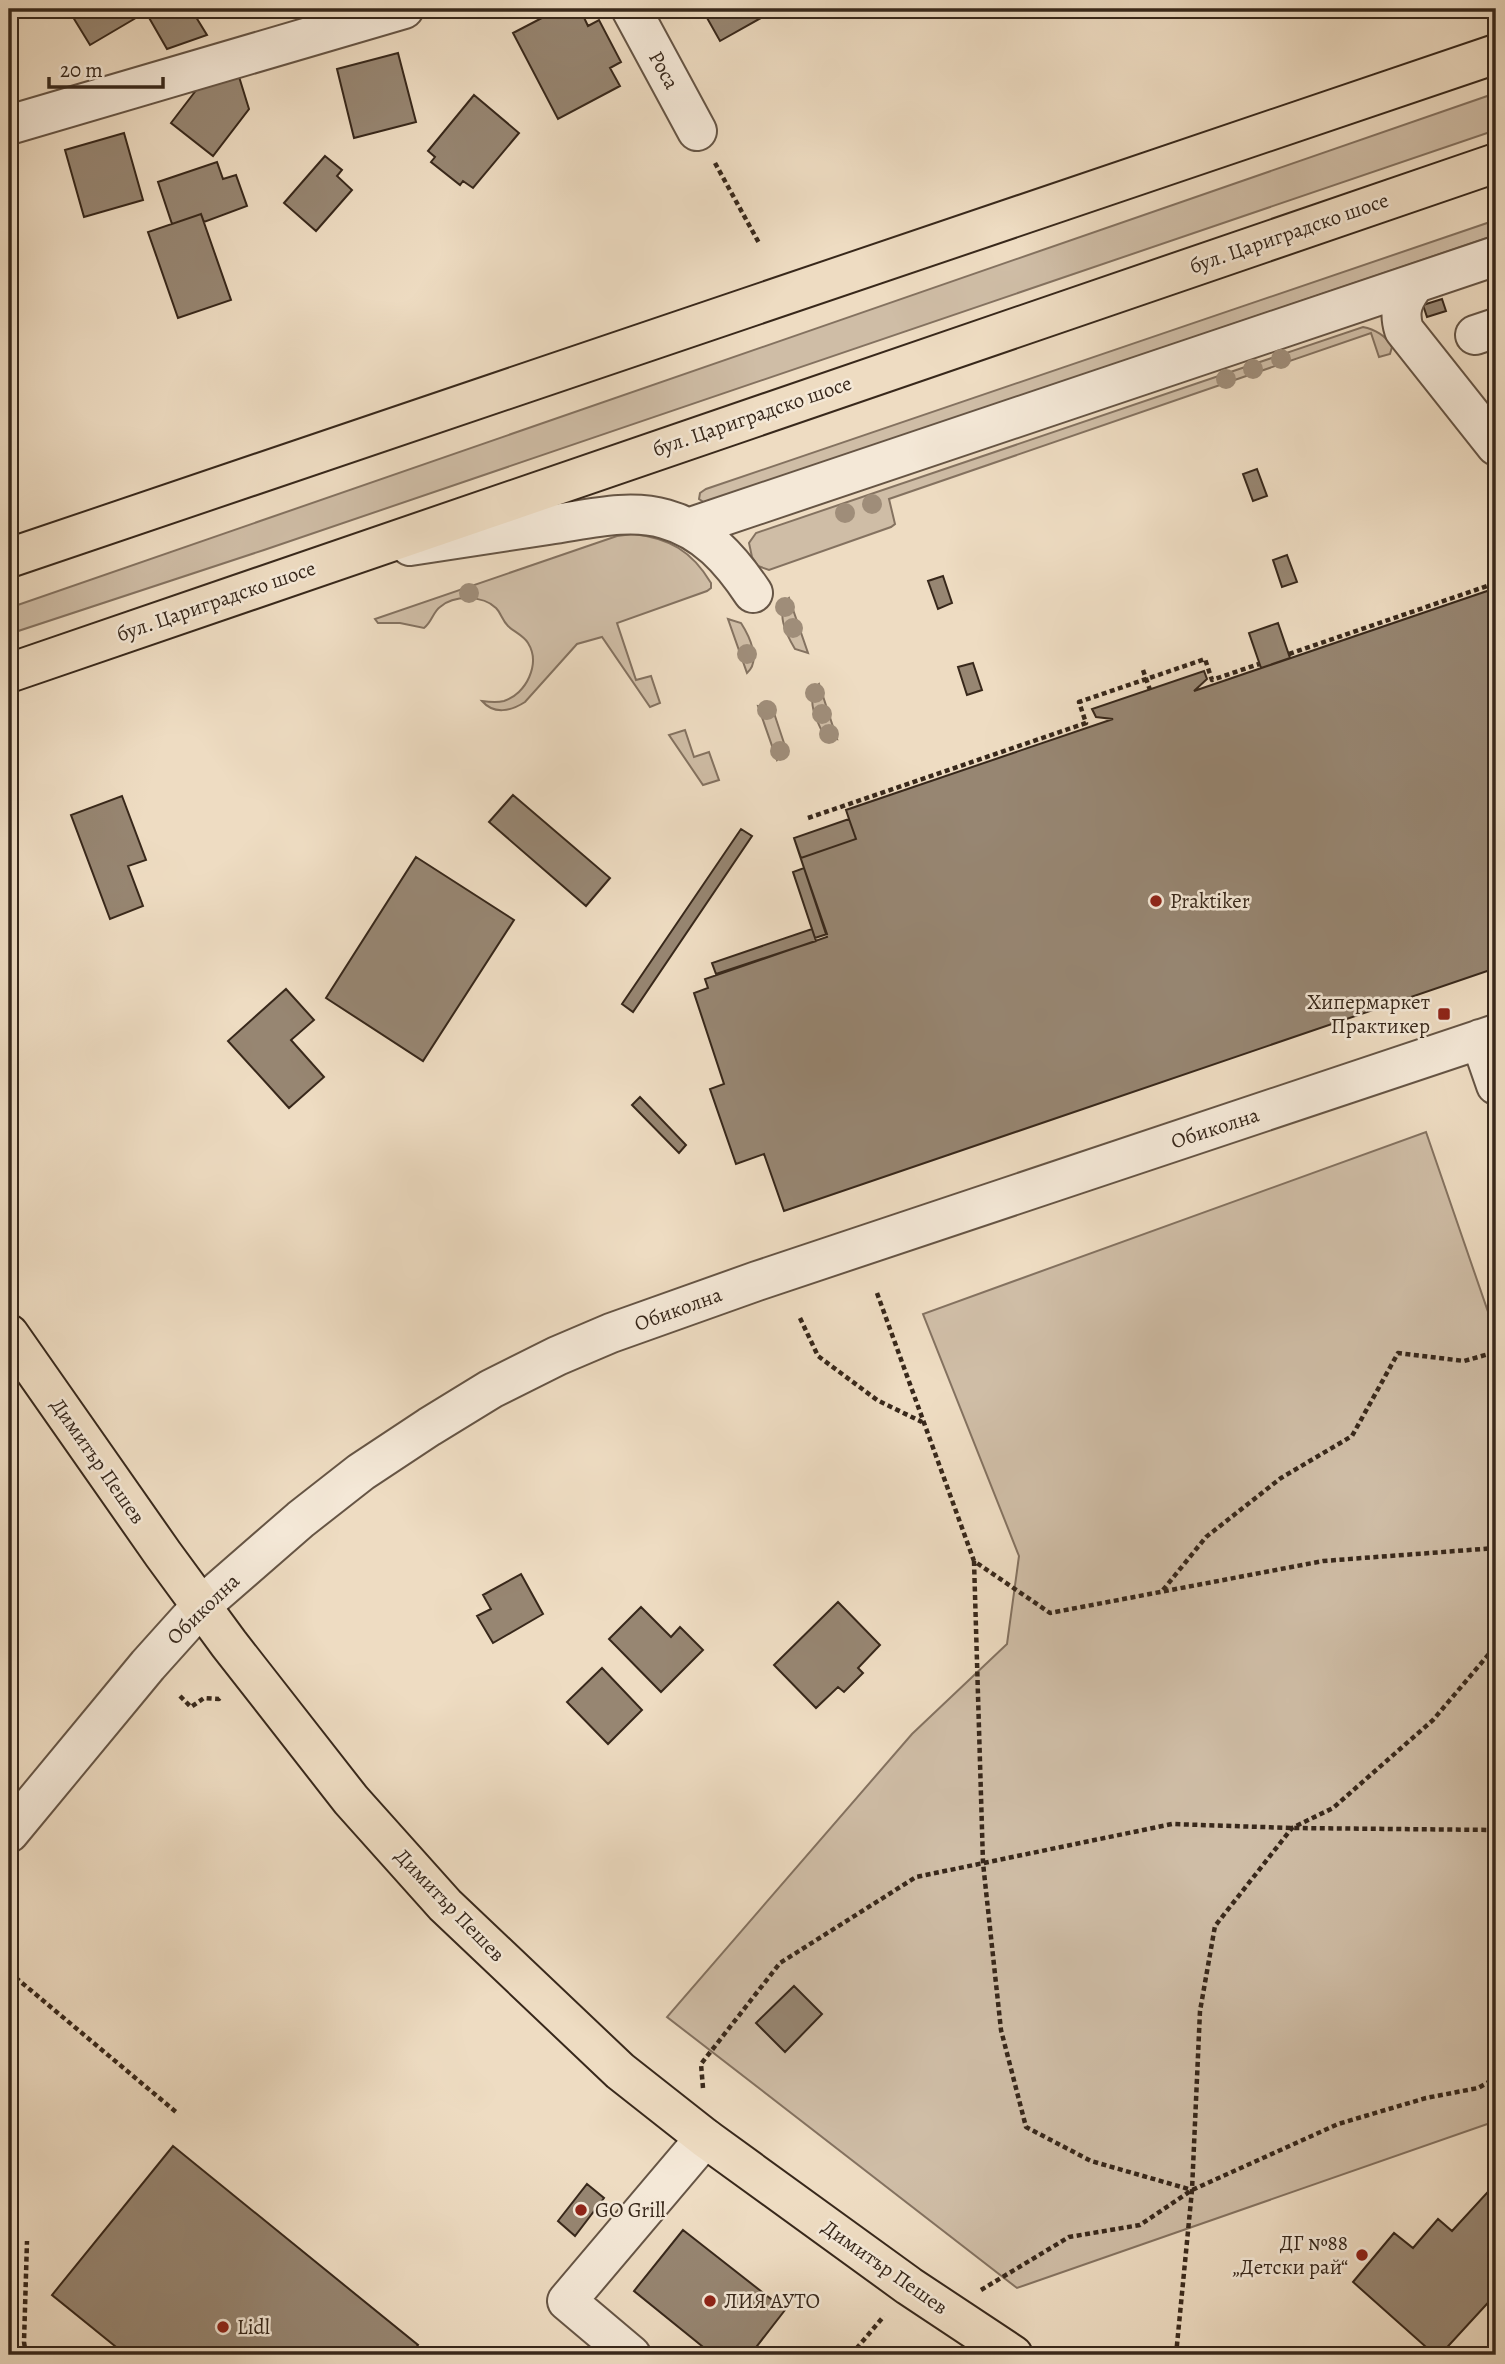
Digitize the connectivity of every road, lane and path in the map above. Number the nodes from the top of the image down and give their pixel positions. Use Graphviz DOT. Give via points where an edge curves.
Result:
graph roads {
  1 [pos="404,9"];
  2 [pos="631,9"];
  3 [pos="1496,54"];
  4 [pos="9,125"];
  5 [pos="697,131"];
  6 [pos="1496,163"];
  7 [pos="760,243"];
  8 [pos="1496,256"];
  9 [pos="1416,283"];
  10 [pos="1496,446"];
  11 [pos="688,528"];
  12 [pos="349,555"];
  13 [pos="9,558"];
  14 [pos="1496,583"];
  15 [pos="753,593"];
  16 [pos="1289,654"];
  17 [pos="1259,664"];
  18 [pos="1143,670"];
  19 [pos="9,673"];
  20 [pos="1146,680"];
  21 [pos="1150,690"];
  22 [pos="808,818"];
  23 [pos="1488,1037"];
  24 [pos="1496,1085"];
  25 [pos="877,1293"];
  26 [pos="800,1318"];
  27 [pos="9,1334"];
  28 [pos="1496,1352"];
  29 [pos="923,1423"];
  30 [pos="1496,1548"];
  31 [pos="974,1561"];
  32 [pos="1162,1591"];
  33 [pos="201,1605"];
  34 [pos="1496,1642"];
  35 [pos="180,1696"];
  36 [pos="219,1699"];
  37 [pos="1292,1828"];
  38 [pos="1496,1830"];
  39 [pos="9,1833"];
  40 [pos="983,1863"];
  41 [pos="9,1972"];
  42 [pos="1496,2078"];
  43 [pos="176,2112"];
  44 [pos="705,2138"];
  45 [pos="1192,2190"];
  46 [pos="27,2241"];
  47 [pos="909,2286"];
  48 [pos="949,2312"];
  49 [pos="26,2355"];
  50 [pos="631,2355"];
  51 [pos="851,2355"];
  52 [pos="1013,2355"];
  53 [pos="1176,2355"];
  1 -- 4 [label="street"];
  2 -- 5 [label="street, Роса"];
  3 -- 13 [label="main road"];
  5 -- 7 [label="path"];
  6 -- 12 [label="main road, бул. Цариградско шосе"];
  8 -- 9 [label="street"];
  9 -- 10 [label="street" via="1402,303 1401,323"];
  9 -- 11 [label="street"];
  11 -- 12 [label="street" via="642,514"];
  11 -- 15 [label="street" via="725,555"];
  12 -- 19 [label="main road, бул. Цариградско шосе"];
  14 -- 16 [label="path"];
  17 -- 20 [label="path" via="1212,680 1205,659"];
  18 -- 20 [label="path"];
  20 -- 21 [label="path"];
  20 -- 22 [label="path" via="1079,702 1086,723"];
  23 -- 24 [label="street"];
  23 -- 33 [label="street, Обиколна" via="757,1281 557,1356 491,1389 361,1472"];
  25 -- 29 [label="path"];
  26 -- 29 [label="path" via="818,1356 877,1400"];
  27 -- 33 [label="main road, Димитър Пешев"];
  28 -- 32 [label="path" via="1464,1361 1398,1353 1352,1436 1281,1478 1206,1536"];
  29 -- 31 [label="path"];
  30 -- 32 [label="path" via="1323,1561"];
  31 -- 32 [label="path" via="1050,1613"];
  31 -- 40 [label="path"];
  33 -- 39 [label="street, Обиколна"];
  33 -- 44 [label="main road, Димитър Пешев" via="351,1800 445,1905 620,2071"];
  34 -- 37 [label="path" via="1433,1720 1333,1808"];
  35 -- 36 [label="path" via="191,1707 204,1698"];
  37 -- 38 [label="path"];
  37 -- 40 [label="path" via="1172,1824"];
  37 -- 45 [label="path" via="1215,1926 1200,2011"];
  40 -- 44 [label="path" via="916,1877 780,1963 701,2064"];
  40 -- 45 [label="path" via="1001,2030 1026,2127 1091,2161"];
  41 -- 43 [label="path"];
  42 -- 45 [label="path" via="1478,2088 1338,2124"];
  44 -- 47 [label="main road, Димитър Пешев"];
  44 -- 50 [label="street" via="567,2301"];
  45 -- 48 [label="path" via="1140,2225 1069,2237"];
  45 -- 53 [label="path"];
  46 -- 49 [label="path"];
  47 -- 48 [label="main road, Димитър Пешев"];
  47 -- 51 [label="path"];
  48 -- 52 [label="main road, Димитър Пешев"];
}
